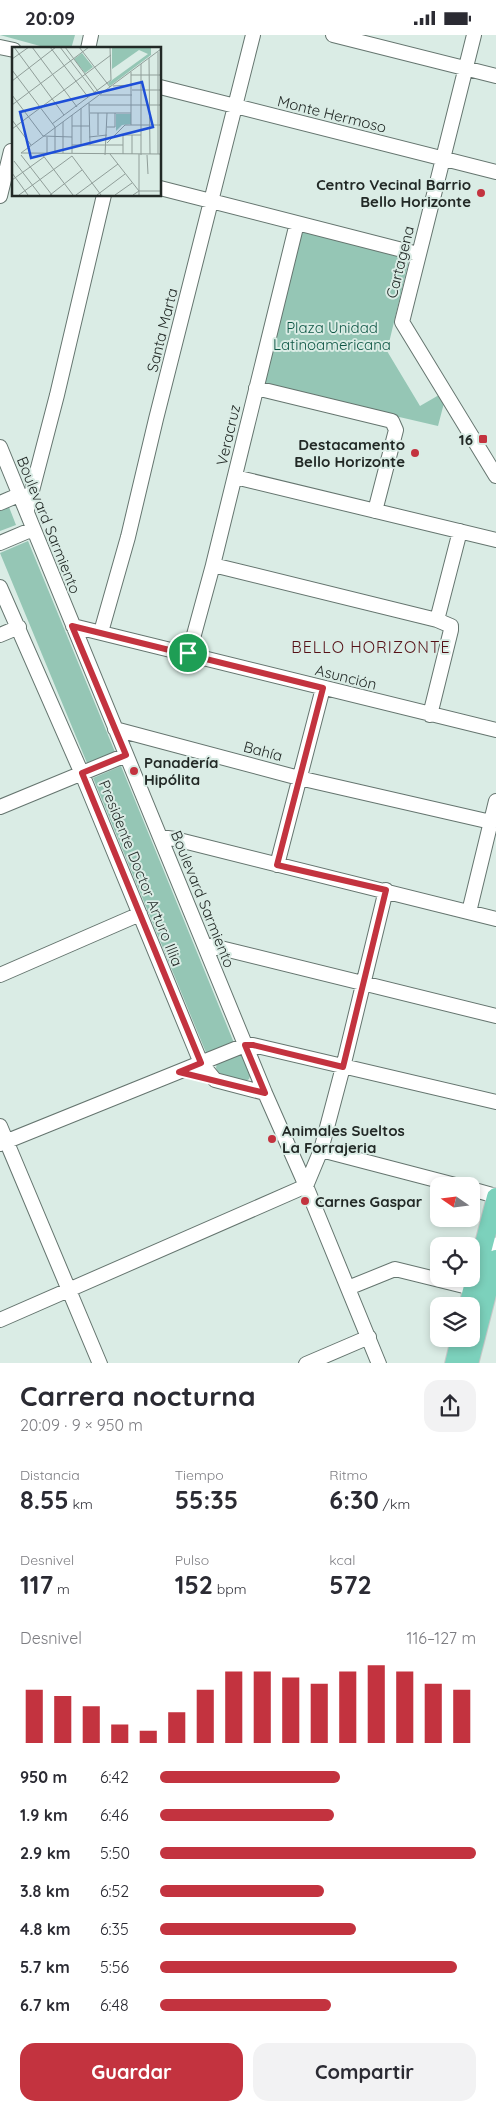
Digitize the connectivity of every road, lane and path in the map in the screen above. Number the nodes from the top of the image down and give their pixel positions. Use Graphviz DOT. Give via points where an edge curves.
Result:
graph roads {
  1 [pos="252,35"];
  2 [pos="332,35"];
  3 [pos="474,35"];
  4 [pos="465,68"];
  5 [pos="496,76"];
  6 [pos="161,87"];
  7 [pos="235,106"];
  8 [pos="8,151"];
  9 [pos="442,158"];
  10 [pos="496,172"];
  11 [pos="161,188"];
  12 [pos="0,196"];
  13 [pos="104,196"];
  14 [pos="211,201"];
  15 [pos="297,223"];
  16 [pos="418,254"];
  17 [pos="256,388"];
  18 [pos="0,447"];
  19 [pos="496,476"];
  20 [pos="235,477"];
  21 [pos="21,494"];
  22 [pos="0,503"];
  23 [pos="27,510"];
  24 [pos="375,511"];
  25 [pos="33,529"];
  26 [pos="460,531"];
  27 [pos="496,540"];
  28 [pos="0,543"];
  29 [pos="214,565"];
  30 [pos="0,587"];
  31 [pos="437,620"];
  32 [pos="72,626"];
  33 [pos="19,627"];
  34 [pos="101,632"];
  35 [pos="0,635"];
  36 [pos="188,653"];
  37 [pos="323,688"];
  38 [pos="430,715"];
  39 [pos="115,729"];
  40 [pos="496,730"];
  41 [pos="126,755"];
  42 [pos="82,773"];
  43 [pos="299,778"];
  44 [pos="496,801"];
  45 [pos="0,807"];
  46 [pos="491,822"];
  47 [pos="160,837"];
  48 [pos="277,865"];
  49 [pos="386,890"];
  50 [pos="469,912"];
  51 [pos="140,914"];
  52 [pos="496,919"];
  53 [pos="204,944"];
  54 [pos="0,975"];
  55 [pos="363,982"];
  56 [pos="496,1016"];
  57 [pos="245,1045"];
  58 [pos="201,1063"];
  59 [pos="343,1067"];
  60 [pos="179,1072"];
  61 [pos="215,1080"];
  62 [pos="265,1093"];
  63 [pos="496,1102"];
  64 [pos="0,1126"];
  65 [pos="3,1142"];
  66 [pos="321,1150"];
  67 [pos="430,1178"];
  68 [pos="306,1186"];
  69 [pos="480,1192"];
  70 [pos="496,1196"];
  71 [pos="490,1244"];
  72 [pos="496,1259"];
  73 [pos="348,1288"];
  74 [pos="472,1288"];
  75 [pos="70,1290"];
  76 [pos="470,1297"];
  77 [pos="0,1320"];
  78 [pos="369,1337"];
  79 [pos="458,1347"];
  80 [pos="100,1363"];
  81 [pos="306,1363"];
  82 [pos="379,1363"];
  83 [pos="454,1363"];
  84 [pos="469,1363"];
  1 -- 7 [label="street, Santa Marta"];
  2 -- 4 [label="street"];
  3 -- 4 [label="street, Cartagena"];
  4 -- 5 [label="street"];
  4 -- 9 [label="street, Cartagena"];
  6 -- 7 [label="street, Monte Hermoso"];
  7 -- 9 [label="street, Monte Hermoso"];
  7 -- 14 [label="street, Santa Marta"];
  8 -- 12 [label="street"];
  9 -- 10 [label="street, Monte Hermoso"];
  9 -- 16 [label="street, Cartagena"];
  11 -- 14 [label="street"];
  13 -- 23 [label="street"];
  14 -- 15 [label="street"];
  14 -- 34 [label="street, Santa Marta" via="128,537"];
  15 -- 16 [label="street"];
  15 -- 17 [label="street, Veracruz"];
  16 -- 19 [label="street, Cartagena" via="402,322"];
  17 -- 20 [label="street, Veracruz"];
  17 -- 24 [label="street" via="392,421 396,430"];
  18 -- 21 [label="street, Boulevard Sarmiento"];
  20 -- 24 [label="street"];
  20 -- 29 [label="street, Veracruz"];
  21 -- 22 [label="street"];
  21 -- 23 [label="street, Boulevard Sarmiento"];
  23 -- 25 [label="street, Boulevard Sarmiento"];
  24 -- 26 [label="street"];
  25 -- 28 [label="street"];
  25 -- 32 [label="street, Boulevard Sarmiento"];
  26 -- 27 [label="street"];
  26 -- 31 [label="street"];
  29 -- 31 [label="street"];
  29 -- 36 [label="street, Veracruz"];
  30 -- 33 [label="street, Presidente Doctor Arturo Illia"];
  31 -- 38 [label="street" via="451,625 451,630"];
  32 -- 34 [label="street, Asunción"];
  32 -- 39 [label="street, Boulevard Sarmiento"];
  33 -- 35 [label="street"];
  33 -- 42 [label="street, Presidente Doctor Arturo Illia"];
  34 -- 36 [label="street, Asunción"];
  36 -- 37 [label="street, Asunción"];
  37 -- 38 [label="street, Asunción"];
  37 -- 43 [label="street"];
  38 -- 40 [label="street, Asunción"];
  39 -- 41 [label="street, Boulevard Sarmiento"];
  39 -- 43 [label="street, Bahía"];
  41 -- 42 [label="street"];
  41 -- 47 [label="street, Boulevard Sarmiento"];
  42 -- 45 [label="street"];
  42 -- 51 [label="street, Presidente Doctor Arturo Illia"];
  43 -- 46 [label="street, Bahía"];
  43 -- 48 [label="street"];
  44 -- 46 [label="street"];
  46 -- 50 [label="street"];
  47 -- 48 [label="street"];
  47 -- 53 [label="street, Boulevard Sarmiento"];
  48 -- 49 [label="street"];
  49 -- 50 [label="street"];
  49 -- 55 [label="street"];
  50 -- 52 [label="street"];
  51 -- 54 [label="street"];
  51 -- 58 [label="street, Presidente Doctor Arturo Illia"];
  53 -- 55 [label="street"];
  53 -- 57 [label="street, Boulevard Sarmiento"];
  55 -- 56 [label="street"];
  55 -- 59 [label="street"];
  57 -- 58 [label="street"];
  57 -- 59 [label="street"];
  57 -- 62 [label="street, Boulevard Sarmiento"];
  58 -- 60 [label="street"];
  58 -- 61 [label="street, Presidente Doctor Arturo Illia"];
  59 -- 63 [label="street"];
  59 -- 66 [label="street"];
  60 -- 61 [label="street"];
  60 -- 65 [label="street"];
  61 -- 62 [label="street"];
  62 -- 68 [label="street, Boulevard Sarmiento"];
  64 -- 65 [label="street"];
  65 -- 75 [label="street"];
  66 -- 67 [label="street"];
  66 -- 68 [label="street"];
  68 -- 73 [label="street, Boulevard Sarmiento"];
  68 -- 75 [label="street"];
  69 -- 70 [label="street"];
  70 -- 71 [label="main road"];
  71 -- 74 [label="main road"];
  72 -- 84 [label="main road"];
  73 -- 74 [label="street" via="395,1269"];
  73 -- 78 [label="street, Boulevard Sarmiento"];
  74 -- 76 [label="main road"];
  75 -- 77 [label="street"];
  75 -- 80 [label="street"];
  78 -- 81 [label="street"];
  78 -- 82 [label="street, Boulevard Sarmiento"];
  79 -- 83 [label="main road"];
}
